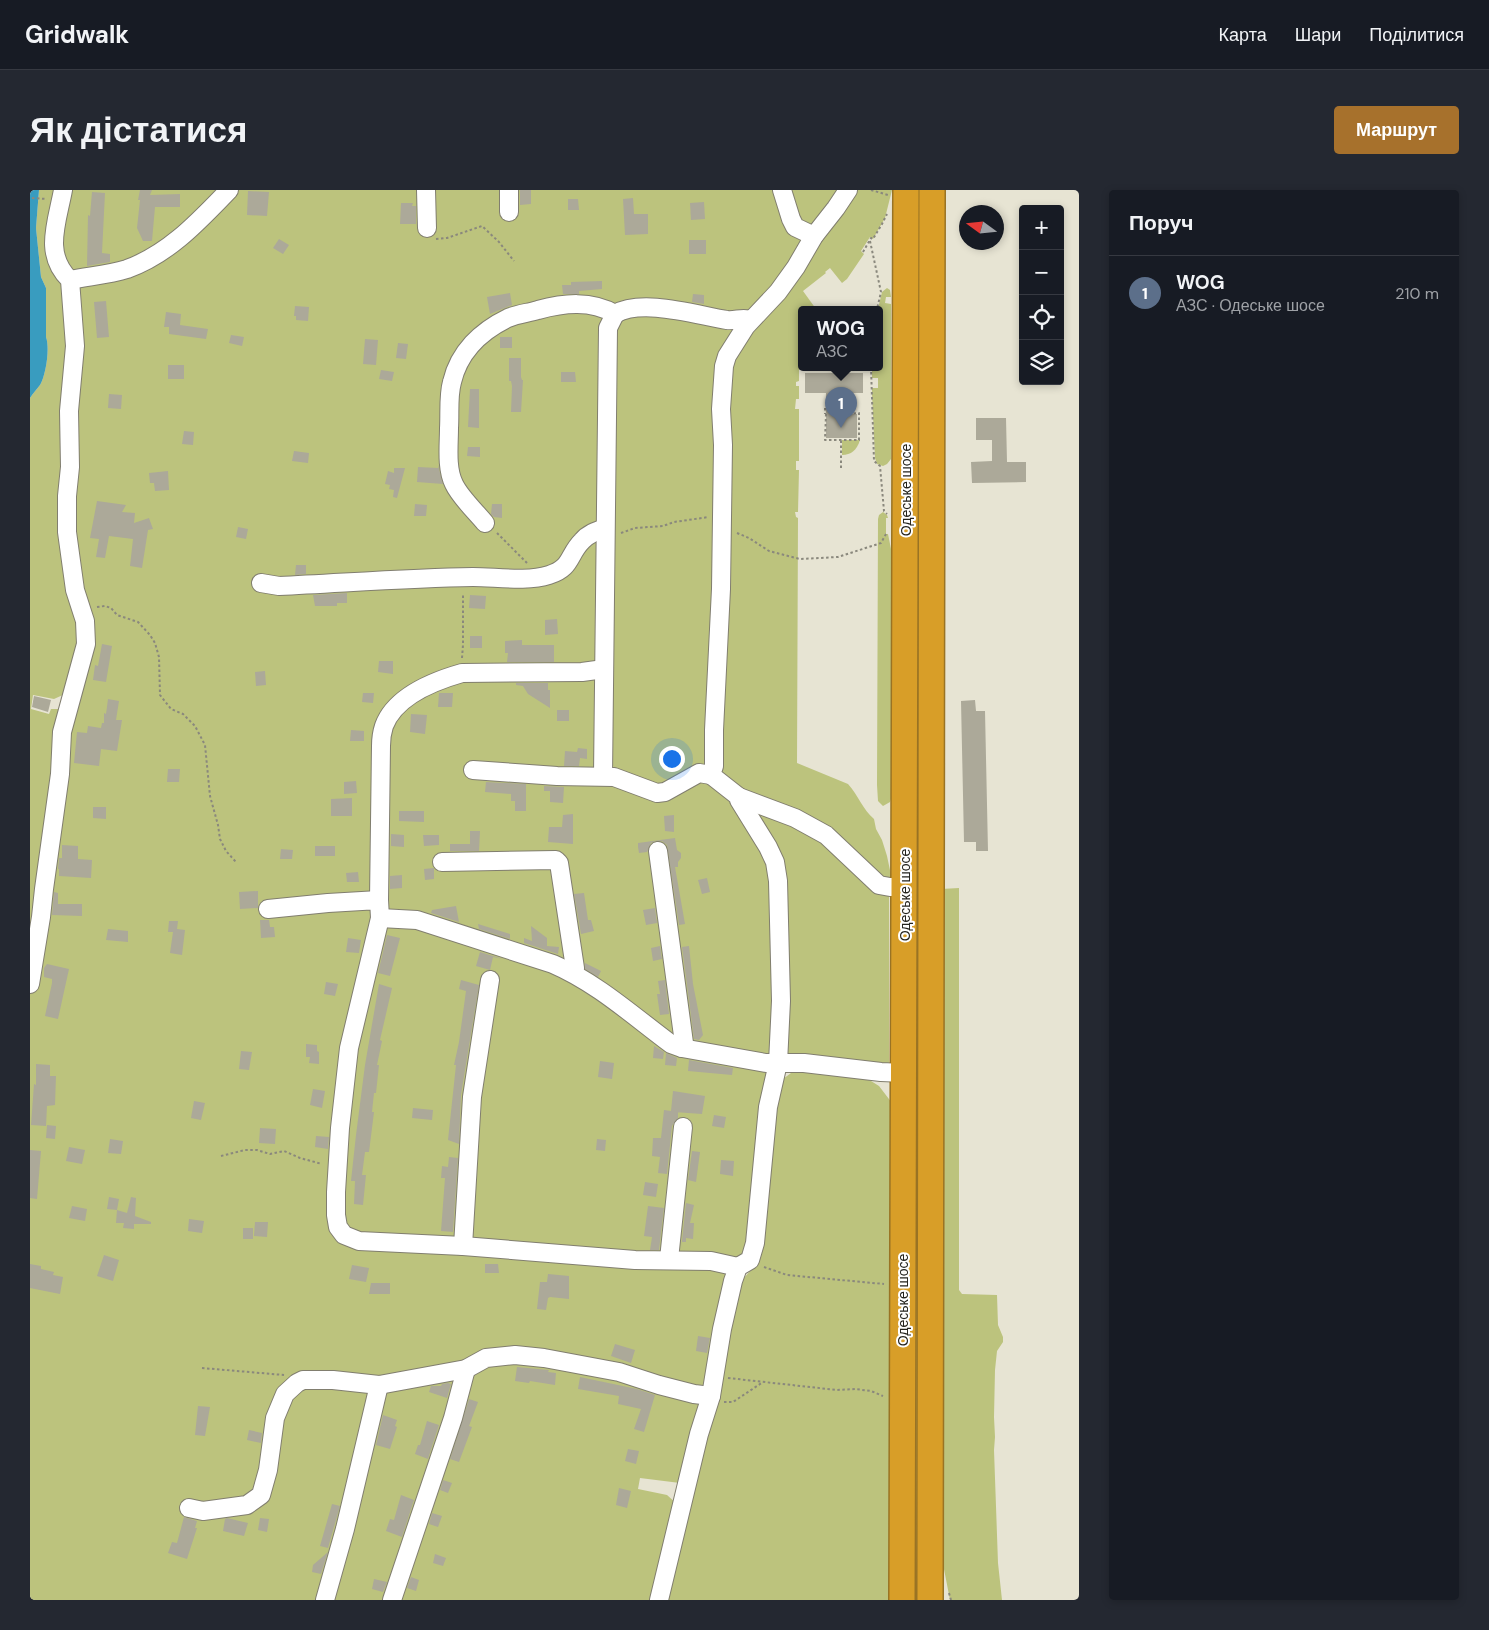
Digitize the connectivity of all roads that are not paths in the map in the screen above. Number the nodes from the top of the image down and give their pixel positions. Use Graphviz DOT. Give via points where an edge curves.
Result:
graph roads {
  1 [pos="63,190"];
  2 [pos="229,190"];
  3 [pos="426,190"];
  4 [pos="509,190"];
  5 [pos="782,190"];
  6 [pos="848,190"];
  7 [pos="932,190"];
  8 [pos="898,194"];
  9 [pos="510,212"];
  10 [pos="427,228"];
  11 [pos="814,236"];
  12 [pos="70,280"];
  13 [pos="615,314"];
  14 [pos="750,320"];
  15 [pos="485,524"];
  16 [pos="605,528"];
  17 [pos="261,583"];
  18 [pos="604,669"];
  19 [pos="474,770"];
  20 [pos="711,775"];
  21 [pos="603,776"];
  22 [pos="739,797"];
  23 [pos="658,851"];
  24 [pos="442,862"];
  25 [pos="904,887"];
  26 [pos="268,909"];
  27 [pos="380,909"];
  28 [pos="574,973"];
  29 [pos="490,980"];
  30 [pos="30,984"];
  31 [pos="682,1048"];
  32 [pos="778,1064"];
  33 [pos="904,1073"];
  34 [pos="683,1127"];
  35 [pos="462,1246"];
  36 [pos="669,1259"];
  37 [pos="744,1263"];
  38 [pos="466,1369"];
  39 [pos="379,1385"];
  40 [pos="710,1398"];
  41 [pos="930,1482"];
  42 [pos="189,1508"];
  43 [pos="325,1600"];
  44 [pos="392,1600"];
  45 [pos="659,1600"];
  46 [pos="902,1600"];
  47 [pos="930,1600"];
  48 [pos="944,1600"];
  1 -- 12 [label="lane" via="54,242 60,270"];
  2 -- 12 [label="lane" via="187,233 144,262 103,275"];
  3 -- 10 [label="lane"];
  4 -- 9 [label="lane"];
  5 -- 11 [label="lane" via="795,227"];
  6 -- 11 [label="lane"];
  7 -- 41 [label="highway, Одеське шосе"];
  8 -- 25 [label="highway, Одеське шосе"];
  11 -- 14 [label="lane" via="778,292"];
  12 -- 30 [label="lane" via="75,346 69,411 67,532 72,574 85,621 86,644 62,732 60,774 42,917"];
  13 -- 14 [label="lane" via="646,307"];
  13 -- 15 [label="lane" via="593,305 577,303 510,318 487,331 461,358 450,396 451,472 454,485"];
  13 -- 16 [label="lane" via="608,328"];
  14 -- 20 [label="lane" via="724,366 721,589 714,766"];
  16 -- 17 [label="lane" via="582,540 566,567 546,576 279,586"];
  16 -- 18 [label="lane"];
  18 -- 21 [label="lane"];
  18 -- 27 [label="lane" via="457,674 420,690 389,715 380,746"];
  19 -- 21 [label="lane"];
  20 -- 21 [label="lane" via="699,773 658,793"];
  20 -- 22 [label="lane"];
  22 -- 25 [label="lane" via="794,818 826,835 879,885"];
  22 -- 32 [label="lane" via="775,862 778,881 782,1001"];
  23 -- 31 [label="lane" via="684,1043"];
  24 -- 28 [label="lane" via="556,860 576,968"];
  25 -- 33 [label="highway, Одеське шосе"];
  26 -- 27 [label="lane" via="328,902"];
  27 -- 28 [label="lane"];
  27 -- 35 [label="lane" via="349,1048 336,1192 338,1227 344,1235 359,1241"];
  28 -- 31 [label="lane" via="671,1044"];
  29 -- 35 [label="lane" via="472,1097"];
  31 -- 32 [label="lane"];
  32 -- 33 [label="lane" via="812,1063"];
  32 -- 37 [label="lane" via="768,1107 755,1243"];
  33 -- 46 [label="highway, Одеське шосе"];
  34 -- 36 [label="lane"];
  35 -- 36 [label="lane" via="635,1260"];
  36 -- 37 [label="lane"];
  37 -- 40 [label="lane" via="733,1281"];
  38 -- 39 [label="lane"];
  38 -- 40 [label="lane" via="486,1358 524,1356 619,1372"];
  38 -- 44 [label="lane" via="453,1418"];
  39 -- 42 [label="lane" via="333,1380 297,1383 285,1394 276,1418 261,1495 247,1505 203,1511"];
  39 -- 43 [label="lane"];
  40 -- 45 [label="lane"];
  41 -- 47 [label="highway"];
  41 -- 48 [label="highway"];
}
